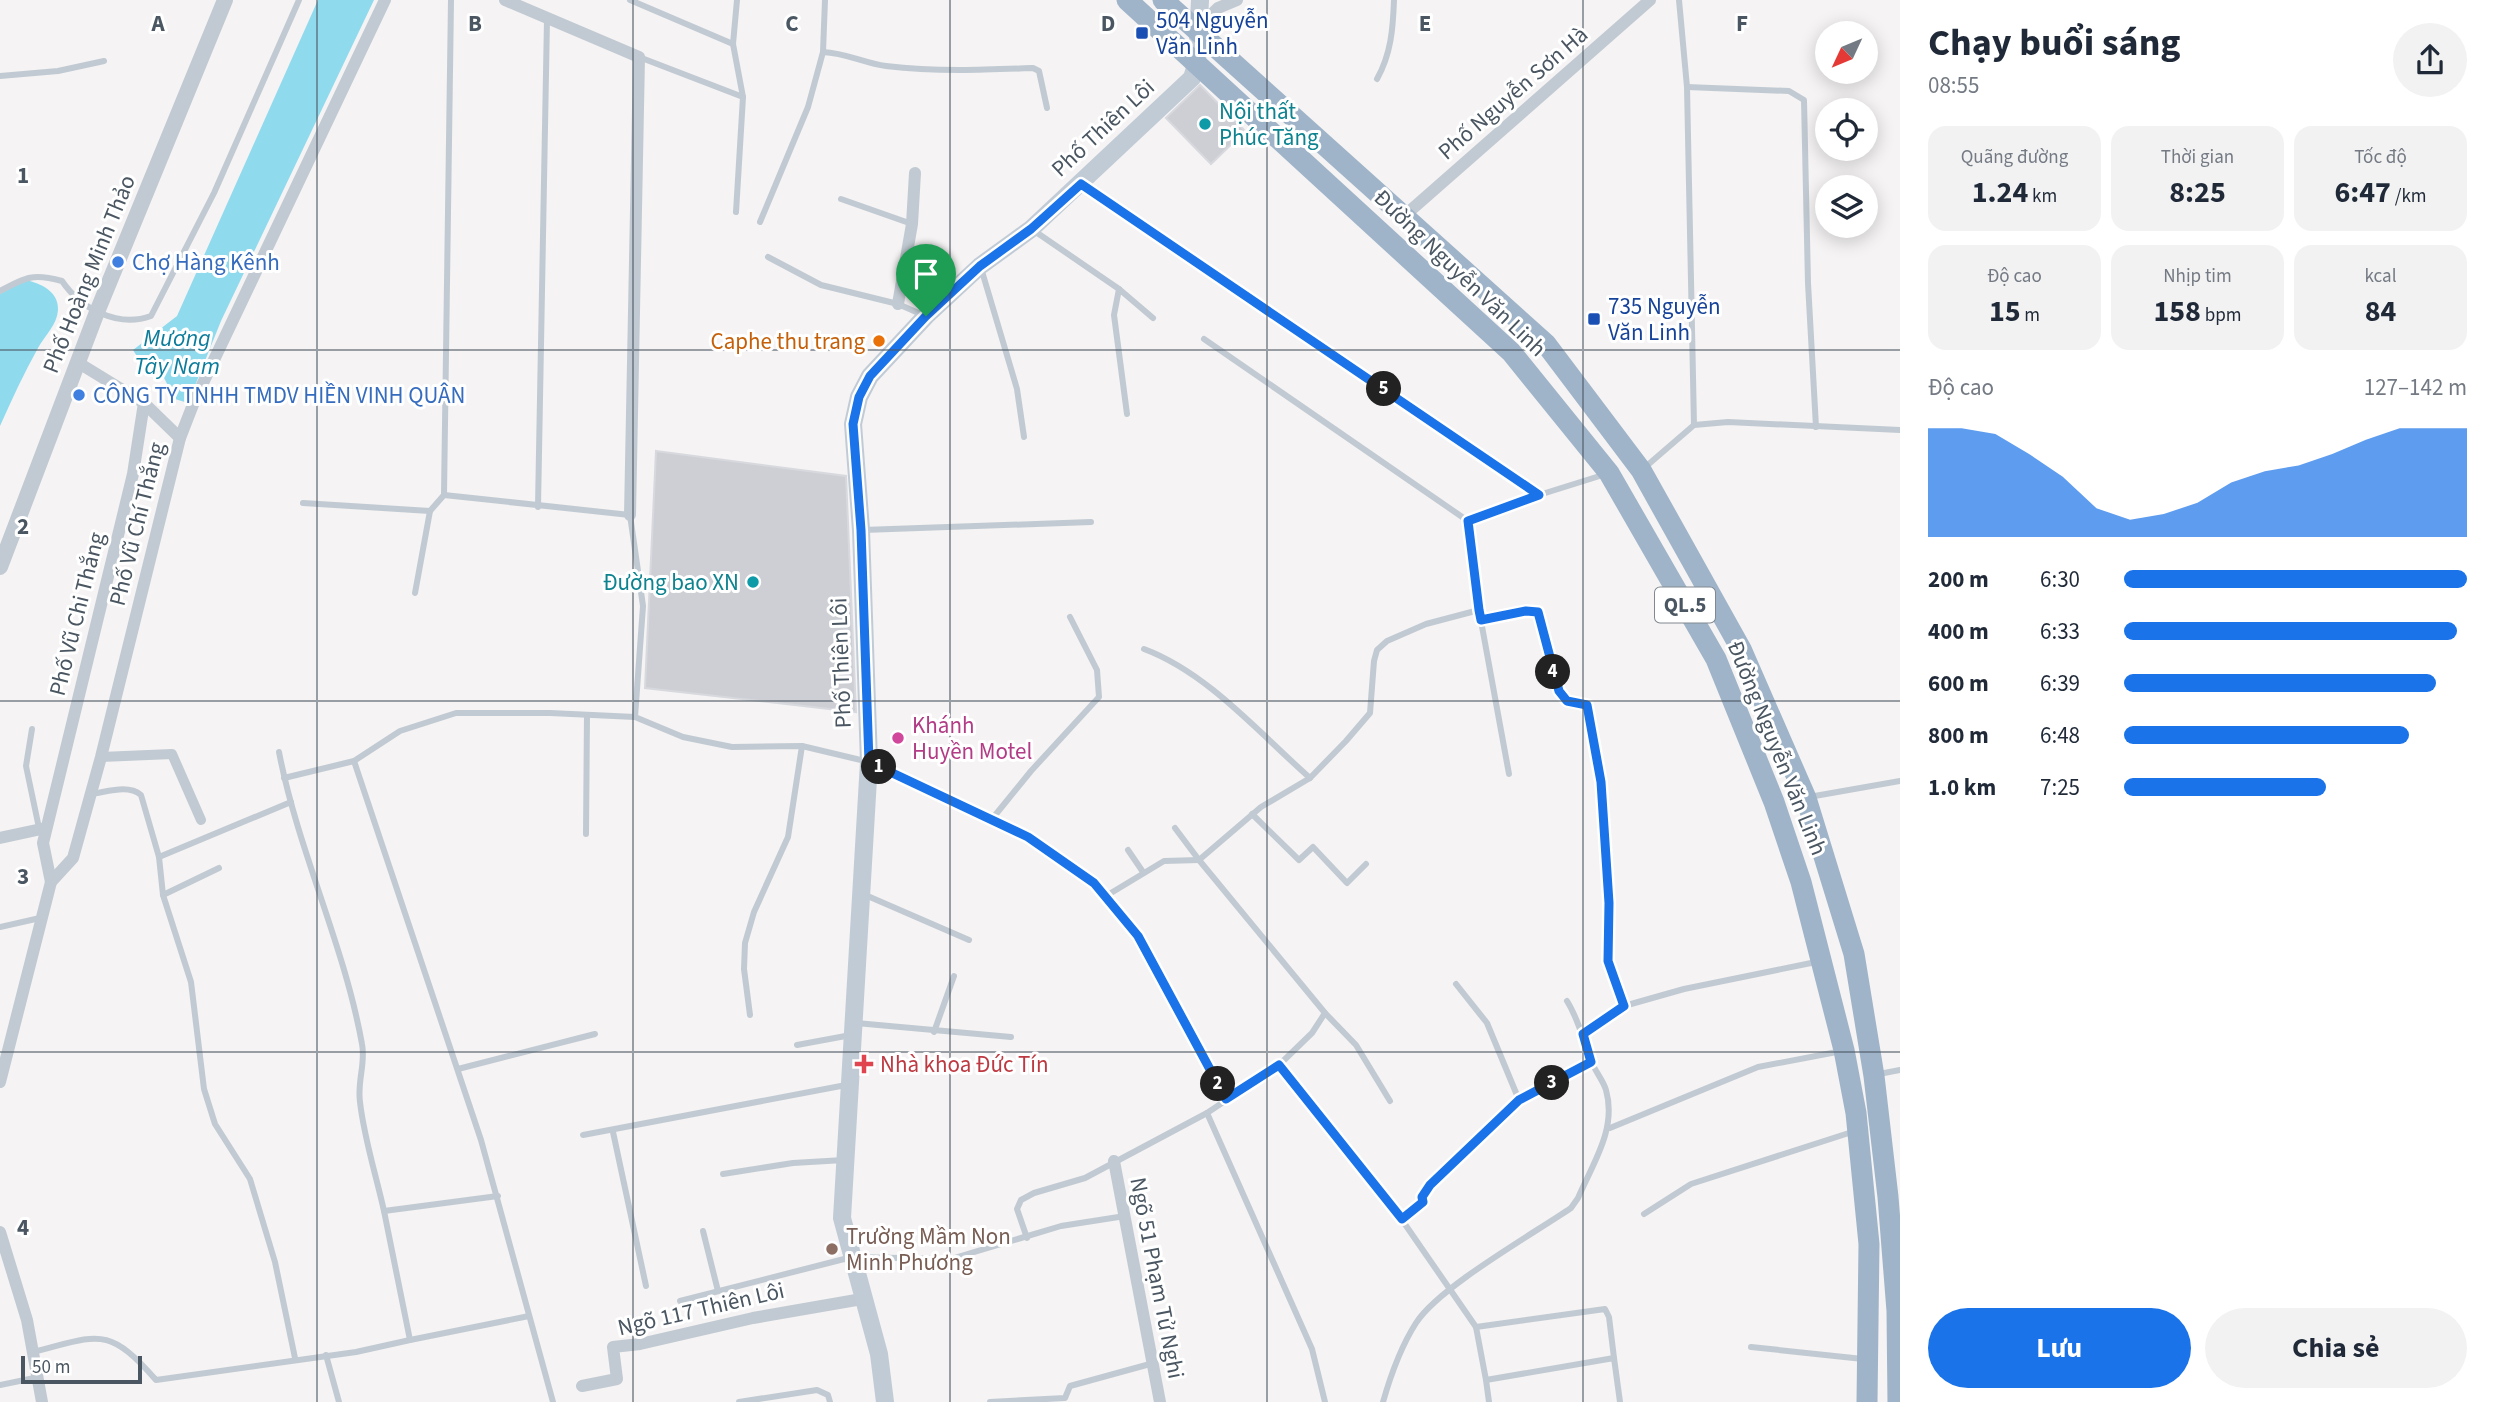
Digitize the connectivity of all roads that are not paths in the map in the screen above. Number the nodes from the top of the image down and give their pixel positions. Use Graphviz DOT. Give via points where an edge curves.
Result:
graph roads {
  1 [pos="225,0"];
  2 [pos="299,0"];
  3 [pos="385,0"];
  4 [pos="451,0"];
  5 [pos="505,0"];
  6 [pos="630,0"];
  7 [pos="737,0"];
  8 [pos="1127,0"];
  9 [pos="1163,0"];
  10 [pos="1199,0"];
  11 [pos="1237,0"];
  12 [pos="1395,0"];
  13 [pos="1650,0"];
  14 [pos="1679,0"];
  15 [pos="825,3"];
  16 [pos="547,19"];
  17 [pos="1196,29"];
  18 [pos="733,44"];
  19 [pos="823,52"];
  20 [pos="639,57"];
  21 [pos="104,61"];
  22 [pos="1197,62"];
  23 [pos="0,76"];
  24 [pos="1377,79"];
  25 [pos="1687,87"];
  26 [pos="743,97"];
  27 [pos="1048,108"];
  28 [pos="915,173"];
  29 [pos="1081,184"];
  30 [pos="841,200"];
  31 [pos="736,212"];
  32 [pos="1404,217"];
  33 [pos="760,222"];
  34 [pos="912,224"];
  35 [pos="1031,229"];
  36 [pos="768,257"];
  37 [pos="980,266"];
  38 [pos="1119,289"];
  39 [pos="0,291"];
  40 [pos="898,304"];
  41 [pos="97,312"];
  42 [pos="926,316"];
  43 [pos="1153,318"];
  44 [pos="1204,339"];
  45 [pos="77,362"];
  46 [pos="144,403"];
  47 [pos="1127,414"];
  48 [pos="1694,425"];
  49 [pos="1816,427"];
  50 [pos="1900,430"];
  51 [pos="1024,437"];
  52 [pos="180,438"];
  53 [pos="1641,470"];
  54 [pos="1609,473"];
  55 [pos="444,495"];
  56 [pos="1539,495"];
  57 [pos="303,502"];
  58 [pos="538,507"];
  59 [pos="430,511"];
  60 [pos="630,515"];
  61 [pos="1468,521"];
  62 [pos="1091,522"];
  63 [pos="861,530"];
  64 [pos="0,567"];
  65 [pos="415,593"];
  66 [pos="1479,610"];
  67 [pos="1070,617"];
  68 [pos="1481,620"];
  69 [pos="1144,649"];
  70 [pos="587,715"];
  71 [pos="635,717"];
  72 [pos="32,729"];
  73 [pos="802,746"];
  74 [pos="279,752"];
  75 [pos="101,757"];
  76 [pos="354,761"];
  77 [pos="869,762"];
  78 [pos="1509,774"];
  79 [pos="284,778"];
  80 [pos="1310,778"];
  81 [pos="1900,782"];
  82 [pos="91,794"];
  83 [pos="1806,798"];
  84 [pos="291,802"];
  85 [pos="1252,814"];
  86 [pos="992,819"];
  87 [pos="201,820"];
  88 [pos="43,828"];
  89 [pos="1175,828"];
  90 [pos="586,834"];
  91 [pos="0,838"];
  92 [pos="1128,850"];
  93 [pos="159,857"];
  94 [pos="1199,860"];
  95 [pos="1366,864"];
  96 [pos="219,869"];
  97 [pos="1143,872"];
  98 [pos="51,882"];
  99 [pos="163,894"];
  100 [pos="862,894"];
  101 [pos="1106,896"];
  102 [pos="40,918"];
  103 [pos="0,927"];
  104 [pos="969,940"];
  105 [pos="1824,960"];
  106 [pos="954,976"];
  107 [pos="1456,984"];
  108 [pos="1567,1000"];
  109 [pos="1624,1006"];
  110 [pos="1325,1013"];
  111 [pos="750,1015"];
  112 [pos="854,1029"];
  113 [pos="934,1032"];
  114 [pos="595,1034"];
  115 [pos="1583,1034"];
  116 [pos="1011,1037"];
  117 [pos="797,1045"];
  118 [pos="1844,1051"];
  119 [pos="1591,1062"];
  120 [pos="1279,1065"];
  121 [pos="458,1069"];
  122 [pos="1900,1070"];
  123 [pos="1874,1076"];
  124 [pos="0,1082"];
  125 [pos="851,1084"];
  126 [pos="1226,1099"];
  127 [pos="1519,1100"];
  128 [pos="1390,1101"];
  129 [pos="1207,1113"];
  130 [pos="1609,1128"];
  131 [pos="1858,1130"];
  132 [pos="613,1132"];
  133 [pos="583,1135"];
  134 [pos="846,1160"];
  135 [pos="1114,1161"];
  136 [pos="723,1174"];
  137 [pos="498,1196"];
  138 [pos="384,1211"];
  139 [pos="1644,1214"];
  140 [pos="1125,1216"];
  141 [pos="1402,1219"];
  142 [pos="703,1231"];
  143 [pos="0,1232"];
  144 [pos="1027,1238"];
  145 [pos="852,1257"];
  146 [pos="646,1286"];
  147 [pos="1450,1289"];
  148 [pos="718,1291"];
  149 [pos="862,1299"];
  150 [pos="680,1301"];
  151 [pos="529,1316"];
  152 [pos="1476,1327"];
  153 [pos="410,1340"];
  154 [pos="1751,1347"];
  155 [pos="33,1352"];
  156 [pos="327,1355"];
  157 [pos="295,1358"];
  158 [pos="1614,1358"];
  159 [pos="1868,1359"];
  160 [pos="1150,1364"];
  161 [pos="39,1377"];
  162 [pos="1486,1380"];
  163 [pos="0,1385"];
  164 [pos="582,1386"];
  165 [pos="42,1402"];
  166 [pos="339,1402"];
  167 [pos="553,1402"];
  168 [pos="739,1402"];
  169 [pos="830,1402"];
  170 [pos="885,1402"];
  171 [pos="990,1402"];
  172 [pos="1160,1402"];
  173 [pos="1325,1402"];
  174 [pos="1383,1402"];
  175 [pos="1489,1402"];
  176 [pos="1620,1402"];
  177 [pos="1867,1402"];
  178 [pos="1898,1402"];
  1 -- 41 [label="street, Phố Hoàng Minh Thảo"];
  2 -- 41 [label="lane" via="214,193 151,316 120,320"];
  3 -- 52 [label="street, Phố Vũ Chí Thắng"];
  4 -- 55 [label="lane"];
  5 -- 16 [label="street"];
  6 -- 18 [label="lane"];
  7 -- 18 [label="lane"];
  8 -- 22 [label="highway, Đường Nguyễn Văn Linh / QL.5"];
  9 -- 17 [label="highway, Đường Nguyễn Văn Linh / QL.5"];
  10 -- 17 [label="main road"];
  11 -- 17 [label="street" via="1218,8"];
  12 -- 24 [label="lane" via="1393,34"];
  13 -- 32 [label="street, Phố Nguyễn Sơn Hà"];
  14 -- 25 [label="lane"];
  15 -- 19 [label="lane"];
  16 -- 20 [label="street"];
  16 -- 58 [label="lane"];
  17 -- 22 [label="main road"];
  17 -- 32 [label="highway, Đường Nguyễn Văn Linh / QL.5"];
  18 -- 26 [label="lane"];
  19 -- 27 [label="lane" via="842,52 883,66 951,72 1033,68 1039,71"];
  19 -- 33 [label="lane" via="808,107"];
  20 -- 26 [label="lane"];
  20 -- 60 [label="street"];
  21 -- 23 [label="lane"];
  22 -- 29 [label="main road, Phố Thiên Lôi" via="1192,78"];
  22 -- 54 [label="highway, Đường Nguyễn Văn Linh / QL.5" via="1511,352"];
  25 -- 48 [label="lane"];
  25 -- 49 [label="lane" via="1789,91 1804,100"];
  26 -- 31 [label="lane"];
  28 -- 34 [label="street"];
  29 -- 35 [label="main road, Phố Thiên Lôi"];
  29 -- 56 [label="lane"];
  30 -- 34 [label="lane"];
  32 -- 53 [label="highway, Đường Nguyễn Văn Linh / QL.5" via="1546,344"];
  34 -- 40 [label="street"];
  35 -- 37 [label="main road, Phố Thiên Lôi"];
  35 -- 38 [label="lane"];
  36 -- 40 [label="lane" via="821,285"];
  37 -- 42 [label="main road, Phố Thiên Lôi"];
  37 -- 51 [label="lane" via="1017,388"];
  38 -- 43 [label="lane"];
  38 -- 47 [label="lane" via="1114,315"];
  39 -- 41 [label="lane" via="41,275 62,281"];
  40 -- 42 [label="lane"];
  41 -- 45 [label="street, Phố Hoàng Minh Thảo"];
  42 -- 63 [label="main road, Phố Thiên Lôi" via="870,376 859,397 853,424"];
  44 -- 61 [label="lane"];
  45 -- 46 [label="street"];
  45 -- 64 [label="street, Phố Hoàng Minh Thảo"];
  46 -- 52 [label="street"];
  46 -- 88 [label="street, Phố Vũ Chi Thắng" via="133,474"];
  48 -- 49 [label="lane" via="1728,422"];
  48 -- 53 [label="lane"];
  49 -- 50 [label="lane"];
  52 -- 75 [label="street, Phố Vũ Chí Thắng"];
  53 -- 83 [label="highway, Đường Nguyễn Văn Linh / QL.5" via="1741,649"];
  54 -- 56 [label="lane"];
  54 -- 105 [label="highway, Đường Nguyễn Văn Linh / QL.5" via="1716,659 1774,802"];
  55 -- 58 [label="lane"];
  55 -- 59 [label="lane"];
  56 -- 61 [label="lane"];
  57 -- 59 [label="lane"];
  58 -- 60 [label="lane"];
  59 -- 65 [label="lane"];
  60 -- 71 [label="lane" via="643,606"];
  61 -- 66 [label="lane"];
  62 -- 63 [label="lane"];
  63 -- 77 [label="main road, Phố Thiên Lôi"];
  66 -- 68 [label="lane"];
  66 -- 80 [label="lane" via="1426,624 1377,650 1370,713"];
  67 -- 86 [label="lane" via="1097,670 1099,697"];
  68 -- 78 [label="lane"];
  68 -- 109 [label="lane" via="1538,612 1559,691 1567,701 1587,705 1601,782 1608,961"];
  69 -- 80 [label="lane" via="1202,682"];
  70 -- 71 [label="lane"];
  70 -- 76 [label="lane" via="456,713 400,731"];
  70 -- 90 [label="lane"];
  71 -- 73 [label="lane" via="682,737 733,747"];
  72 -- 88 [label="lane" via="26,766"];
  73 -- 77 [label="lane"];
  73 -- 111 [label="lane" via="788,837 745,943"];
  74 -- 79 [label="lane"];
  75 -- 82 [label="street, Phố Vũ Chí Thắng"];
  75 -- 87 [label="street" via="172,754"];
  76 -- 79 [label="lane"];
  76 -- 121 [label="lane"];
  77 -- 86 [label="lane"];
  77 -- 100 [label="main road, Phố Thiên Lôi"];
  79 -- 84 [label="lane"];
  80 -- 85 [label="lane"];
  81 -- 83 [label="lane"];
  82 -- 93 [label="lane" via="128,789 141,795"];
  82 -- 98 [label="street, Phố Vũ Chí Thắng" via="73,858"];
  83 -- 123 [label="highway, Đường Nguyễn Văn Linh / QL.5" via="1854,954"];
  84 -- 93 [label="lane"];
  84 -- 138 [label="lane" via="363,1045 360,1104"];
  85 -- 94 [label="lane"];
  85 -- 95 [label="lane" via="1299,860 1313,847 1347,883"];
  86 -- 101 [label="lane" via="1028,837"];
  88 -- 91 [label="street"];
  88 -- 98 [label="street, Phố Vũ Chi Thắng"];
  89 -- 94 [label="lane"];
  92 -- 97 [label="lane"];
  93 -- 99 [label="lane"];
  94 -- 97 [label="lane" via="1164,861"];
  94 -- 110 [label="lane"];
  96 -- 99 [label="lane"];
  97 -- 101 [label="lane"];
  98 -- 102 [label="street, Phố Vũ Chí Thắng"];
  99 -- 157 [label="lane" via="191,982 204,1088 215,1124 250,1179 275,1262"];
  100 -- 104 [label="lane"];
  100 -- 112 [label="main road, Phố Thiên Lôi"];
  101 -- 126 [label="lane" via="1153,961"];
  102 -- 103 [label="lane"];
  102 -- 124 [label="street, Phố Vũ Chí Thắng"];
  105 -- 109 [label="lane"];
  105 -- 118 [label="highway, Đường Nguyễn Văn Linh / QL.5"];
  106 -- 113 [label="lane"];
  107 -- 127 [label="lane" via="1486,1023"];
  108 -- 115 [label="lane"];
  109 -- 115 [label="lane"];
  110 -- 120 [label="lane"];
  110 -- 128 [label="lane" via="1356,1045"];
  112 -- 113 [label="lane"];
  112 -- 117 [label="lane"];
  112 -- 125 [label="main road, Phố Thiên Lôi"];
  113 -- 116 [label="lane"];
  114 -- 121 [label="lane"];
  115 -- 119 [label="lane"];
  118 -- 130 [label="lane" via="1758,1067"];
  118 -- 131 [label="highway, Đường Nguyễn Văn Linh / QL.5"];
  119 -- 127 [label="lane"];
  119 -- 130 [label="lane" via="1606,1090"];
  120 -- 126 [label="lane"];
  120 -- 141 [label="lane"];
  121 -- 137 [label="lane"];
  122 -- 123 [label="lane"];
  123 -- 178 [label="highway, Đường Nguyễn Văn Linh / QL.5" via="1897,1311"];
  125 -- 132 [label="lane"];
  125 -- 134 [label="main road, Phố Thiên Lôi"];
  126 -- 129 [label="lane"];
  127 -- 141 [label="lane" via="1430,1185 1423,1202"];
  129 -- 135 [label="lane"];
  129 -- 173 [label="lane" via="1312,1349"];
  130 -- 147 [label="lane" via="1571,1208"];
  131 -- 139 [label="lane" via="1691,1184"];
  131 -- 159 [label="highway, Đường Nguyễn Văn Linh / QL.5" via="1869,1244"];
  132 -- 133 [label="lane"];
  132 -- 146 [label="lane"];
  134 -- 136 [label="lane"];
  134 -- 145 [label="main road, Phố Thiên Lôi" via="842,1218"];
  135 -- 140 [label="street, Ngõ 51 Phạm Tử Nghi"];
  135 -- 144 [label="lane" via="1085,1178 1021,1200 1017,1209"];
  137 -- 138 [label="lane"];
  137 -- 151 [label="lane"];
  138 -- 153 [label="lane"];
  140 -- 144 [label="lane" via="1061,1226"];
  140 -- 160 [label="street, Ngõ 51 Phạm Tử Nghi"];
  141 -- 147 [label="lane"];
  142 -- 148 [label="lane"];
  143 -- 155 [label="street"];
  144 -- 145 [label="lane" via="951,1259"];
  145 -- 148 [label="lane"];
  145 -- 149 [label="main road, Phố Thiên Lôi"];
  147 -- 152 [label="lane"];
  147 -- 174 [label="lane" via="1417,1320 1395,1362"];
  148 -- 150 [label="lane"];
  149 -- 164 [label="street, Ngõ 117 Thiên Lôi" via="621,1344 613,1348 617,1378"];
  149 -- 170 [label="main road, Phố Thiên Lôi" via="879,1354"];
  151 -- 153 [label="lane"];
  151 -- 167 [label="lane"];
  152 -- 158 [label="lane" via="1605,1309"];
  152 -- 162 [label="lane"];
  153 -- 156 [label="lane"];
  154 -- 159 [label="lane"];
  155 -- 157 [label="lane" via="93,1336 108,1339 132,1354 156,1380"];
  155 -- 161 [label="street"];
  156 -- 157 [label="lane"];
  156 -- 166 [label="lane"];
  158 -- 162 [label="lane"];
  158 -- 176 [label="lane"];
  159 -- 177 [label="highway, Đường Nguyễn Văn Linh / QL.5"];
  160 -- 171 [label="lane" via="1070,1386 1065,1398"];
  160 -- 172 [label="street, Ngõ 51 Phạm Tử Nghi"];
  161 -- 163 [label="lane"];
  161 -- 165 [label="street"];
  162 -- 175 [label="lane"];
  168 -- 169 [label="lane" via="817,1390 828,1395"];
}
